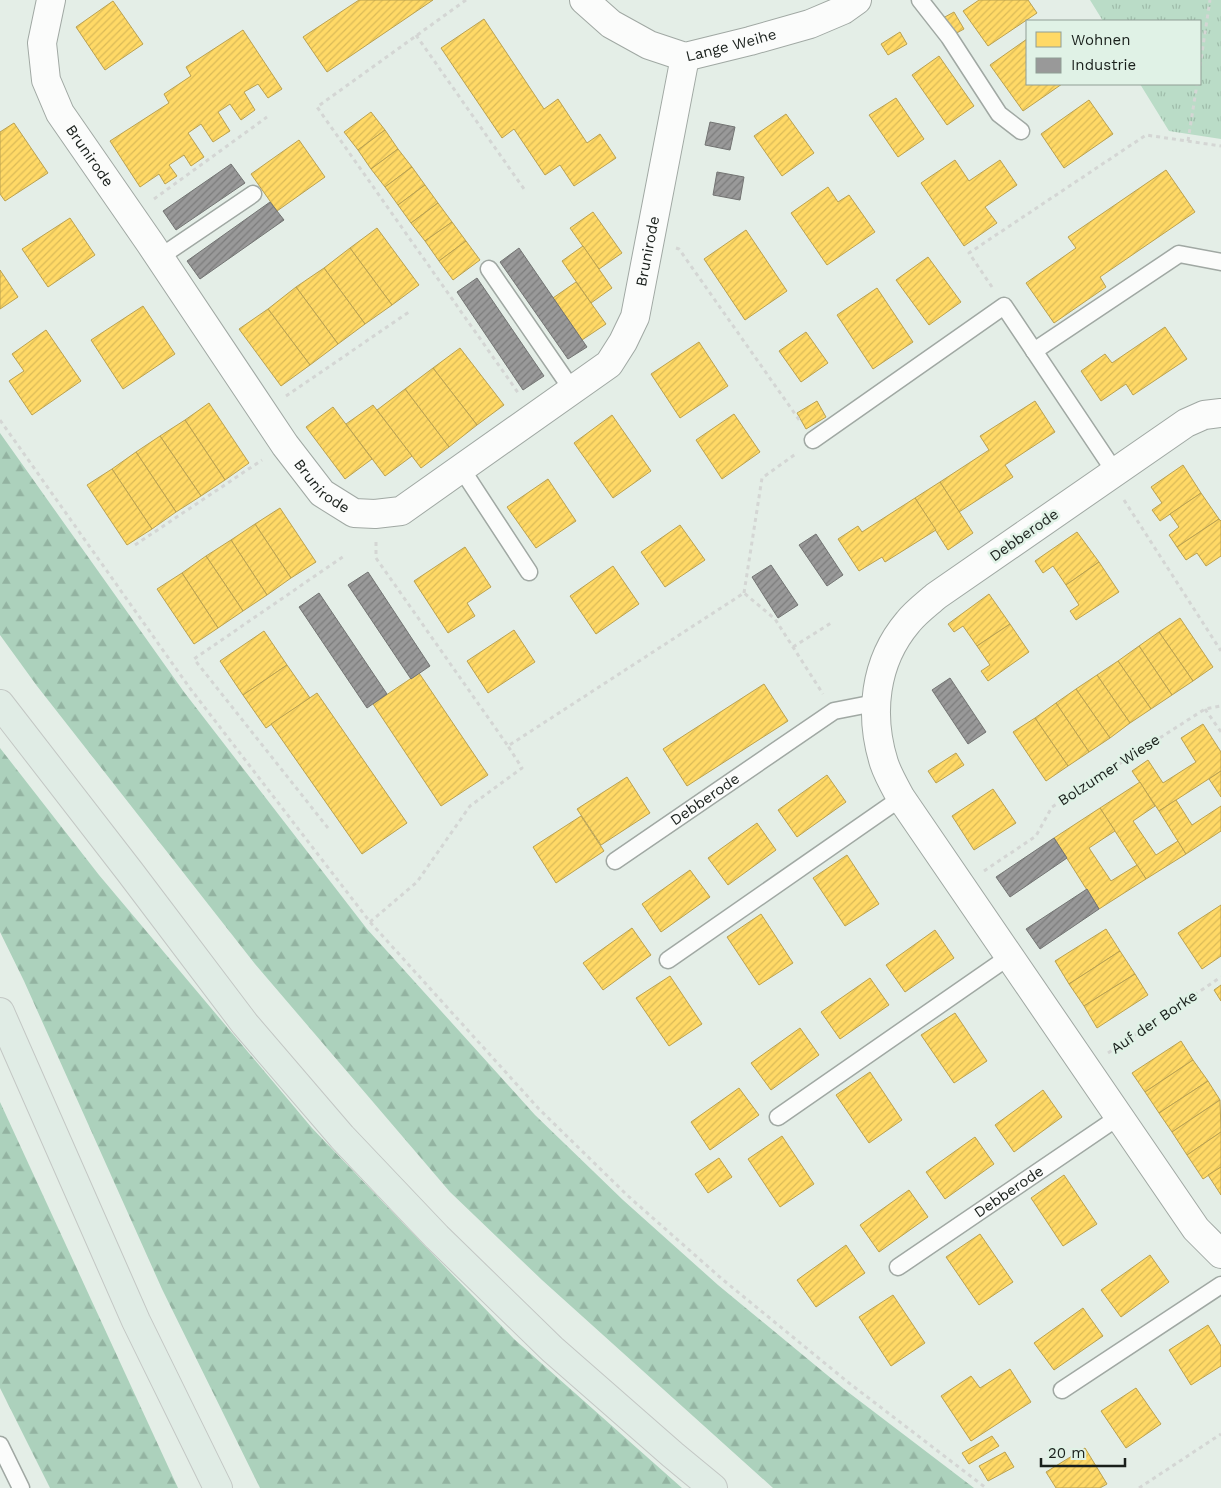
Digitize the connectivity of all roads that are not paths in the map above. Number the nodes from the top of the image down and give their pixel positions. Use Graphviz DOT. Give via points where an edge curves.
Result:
graph roads {
  1 [pos="51,0"];
  2 [pos="584,0"];
  3 [pos="857,0"];
  4 [pos="920,0"];
  5 [pos="685,57"];
  6 [pos="1021,131"];
  7 [pos="253,194"];
  8 [pos="160,257"];
  9 [pos="1221,262"];
  10 [pos="489,269"];
  11 [pos="1034,351"];
  12 [pos="573,391"];
  13 [pos="1221,413"];
  14 [pos="813,440"];
  15 [pos="461,468"];
  16 [pos="1112,474"];
  17 [pos="529,572"];
  18 [pos="875,703"];
  19 [pos="0,704"];
  20 [pos="901,798"];
  21 [pos="615,861"];
  22 [pos="1010,956"];
  23 [pos="668,960"];
  24 [pos="0,1012"];
  25 [pos="1120,1116"];
  26 [pos="778,1117"];
  27 [pos="1221,1254"];
  28 [pos="898,1267"];
  29 [pos="1221,1285"];
  30 [pos="1062,1390"];
  31 [pos="0,1445"];
  32 [pos="21,1488"];
  33 [pos="218,1488"];
  34 [pos="713,1488"];
  1 -- 8 [label="street, Brunirode" via="42,43 46,80 60,112"];
  2 -- 5 [label="street, Lange Weihe" via="611,24 648,45"];
  3 -- 5 [label="street, Lange Weihe" via="843,10 810,24"];
  4 -- 6 [label="lane" via="949,37 999,114"];
  5 -- 12 [label="street, Brunirode" via="635,317 610,364"];
  7 -- 8 [label="lane"];
  8 -- 15 [label="street, Brunirode" via="285,445 322,493 354,513 401,511"];
  9 -- 11 [label="lane" via="1179,254"];
  10 -- 12 [label="lane"];
  11 -- 14 [label="lane" via="1004,306"];
  11 -- 16 [label="lane"];
  12 -- 15 [label="street, Brunirode"];
  13 -- 16 [label="street, Debberode" via="1204,415 1186,423"];
  15 -- 17 [label="lane"];
  16 -- 18 [label="street, Debberode" via="936,596 908,621 890,649 878,679"];
  18 -- 20 [label="street, Debberode" via="877,731 885,764"];
  18 -- 21 [label="lane, Debberode" via="834,711"];
  19 -- 34 [label="highway" via="245,1024 342,1137 437,1237 552,1349"];
  20 -- 22 [label="street, Debberode"];
  20 -- 23 [label="lane"];
  22 -- 25 [label="street, Debberode"];
  22 -- 26 [label="lane"];
  24 -- 33 [label="highway" via="136,1321"];
  25 -- 27 [label="street, Debberode" via="1196,1228"];
  25 -- 28 [label="lane, Debberode"];
  29 -- 30 [label="lane"];
  31 -- 32 [label="lane"];
}
